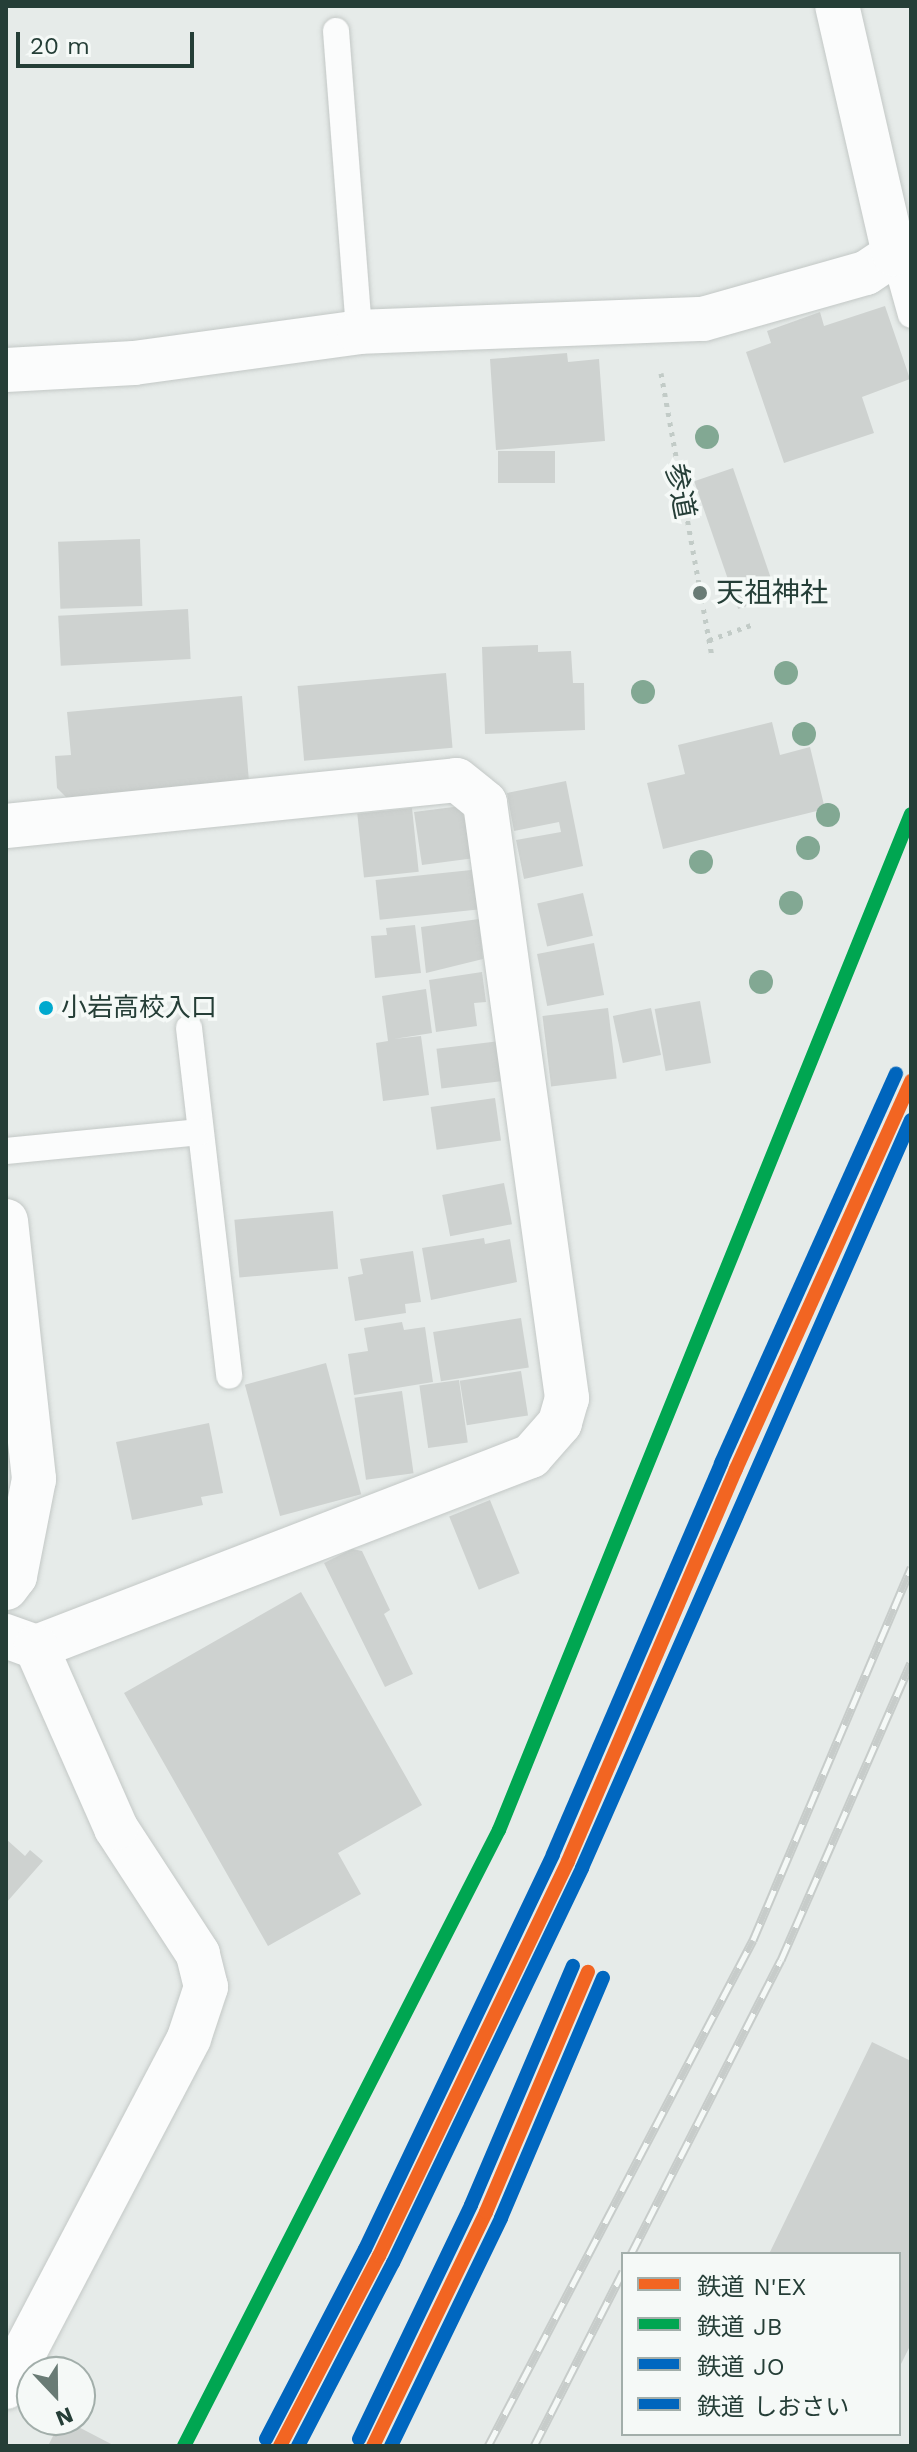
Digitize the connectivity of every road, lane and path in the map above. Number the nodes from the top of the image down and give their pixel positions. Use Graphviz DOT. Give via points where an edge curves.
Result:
graph roads {
  1 [pos="837,6"];
  2 [pos="336,31"];
  3 [pos="894,254"];
  4 [pos="911,315"];
  5 [pos="656,324"];
  6 [pos="359,332"];
  7 [pos="6,370"];
  8 [pos="754,624"];
  9 [pos="709,640"];
  10 [pos="712,656"];
  11 [pos="6,826"];
  12 [pos="189,1028"];
  13 [pos="200,1132"];
  14 [pos="6,1151"];
  15 [pos="6,1221"];
  16 [pos="9,1315"];
  17 [pos="229,1376"];
  18 [pos="6,1588"];
  19 [pos="21,1642"];
  20 [pos="6,2387"];
  1 -- 3 [label="street"];
  2 -- 6 [label="lane"];
  3 -- 4 [label="lane"];
  3 -- 5 [label="street" via="866,273 703,319"];
  5 -- 6 [label="street"];
  5 -- 9 [label="path, 参道" via="667,423"];
  6 -- 7 [label="street" via="134,363"];
  8 -- 9 [label="path"];
  9 -- 10 [label="path, 参道"];
  11 -- 19 [label="street" via="457,780 485,803 567,1398 560,1423 531,1456"];
  12 -- 13 [label="lane"];
  13 -- 14 [label="lane"];
  13 -- 17 [label="lane"];
  15 -- 16 [label="street"];
  16 -- 18 [label="street" via="34,1479 15,1576"];
  19 -- 20 [label="street" via="116,1828 198,1954 206,1987 189,2038"];
}
